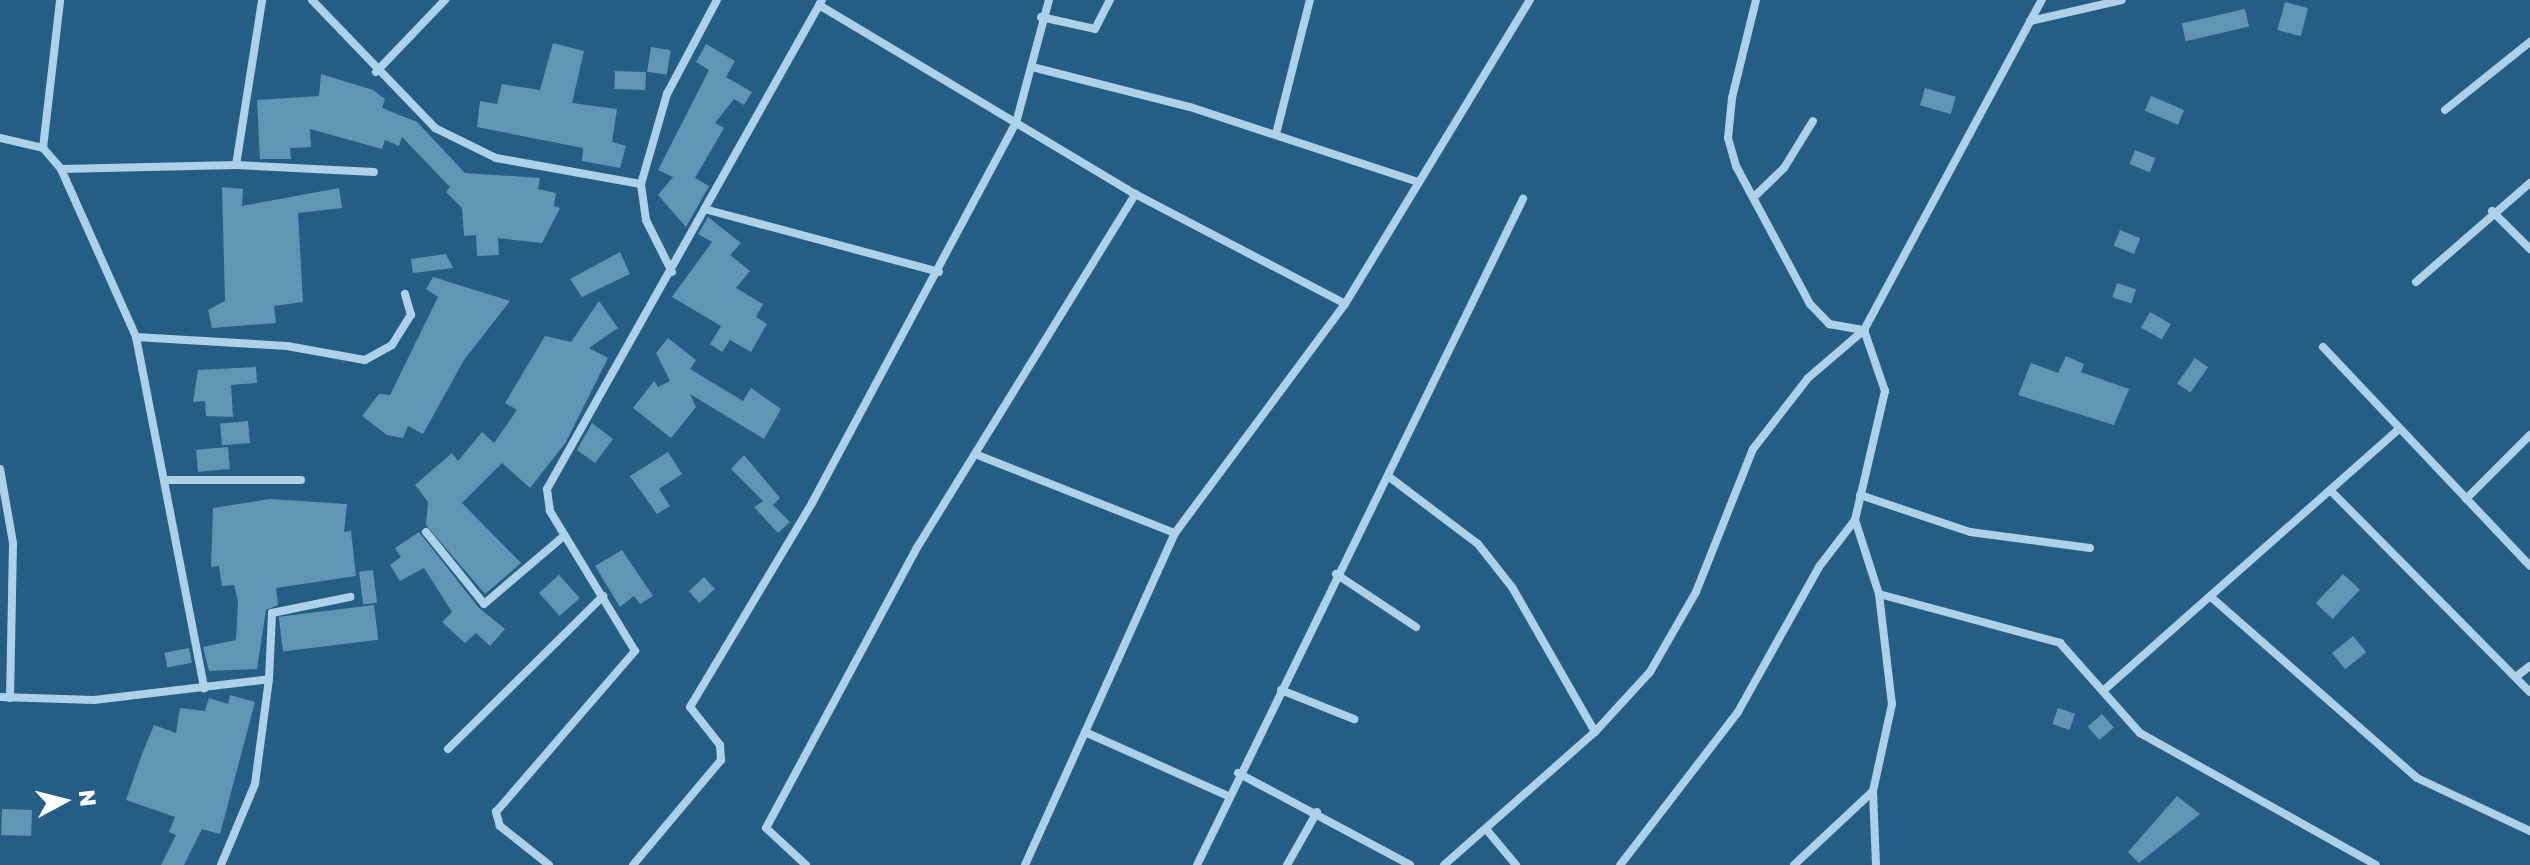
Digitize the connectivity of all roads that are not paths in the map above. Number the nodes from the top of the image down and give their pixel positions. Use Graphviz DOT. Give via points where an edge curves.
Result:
graph roads {
  1 [pos="60,0"];
  2 [pos="262,0"];
  3 [pos="312,0"];
  4 [pos="445,0"];
  5 [pos="717,0"];
  6 [pos="1049,0"];
  7 [pos="1110,0"];
  8 [pos="1310,0"];
  9 [pos="1530,0"];
  10 [pos="1756,0"];
  11 [pos="2042,0"];
  12 [pos="2122,0"];
  13 [pos="820,3"];
  14 [pos="1041,17"];
  15 [pos="2030,21"];
  16 [pos="2530,42"];
  17 [pos="1036,68"];
  18 [pos="376,72"];
  19 [pos="2445,110"];
  20 [pos="1813,121"];
  21 [pos="1016,123"];
  22 [pos="1276,134"];
  23 [pos="0,138"];
  24 [pos="43,148"];
  25 [pos="236,165"];
  26 [pos="61,169"];
  27 [pos="374,172"];
  28 [pos="1418,182"];
  29 [pos="2530,183"];
  30 [pos="641,184"];
  31 [pos="1135,194"];
  32 [pos="1755,196"];
  33 [pos="1523,199"];
  34 [pos="708,210"];
  35 [pos="2492,211"];
  36 [pos="2530,249"];
  37 [pos="672,272"];
  38 [pos="939,272"];
  39 [pos="2416,282"];
  40 [pos="405,294"];
  41 [pos="1345,304"];
  42 [pos="1864,330"];
  43 [pos="136,337"];
  44 [pos="2323,347"];
  45 [pos="2396,432"];
  46 [pos="2530,435"];
  47 [pos="975,454"];
  48 [pos="0,469"];
  49 [pos="1388,476"];
  50 [pos="169,480"];
  51 [pos="301,480"];
  52 [pos="2330,490"];
  53 [pos="1860,495"];
  54 [pos="2466,499"];
  55 [pos="1855,520"];
  56 [pos="426,532"];
  57 [pos="1175,533"];
  58 [pos="565,535"];
  59 [pos="2090,548"];
  60 [pos="2530,566"];
  61 [pos="1336,574"];
  62 [pos="1879,594"];
  63 [pos="603,596"];
  64 [pos="350,597"];
  65 [pos="2211,597"];
  66 [pos="1416,627"];
  67 [pos="2530,666"];
  68 [pos="2517,676"];
  69 [pos="269,679"];
  70 [pos="204,688"];
  71 [pos="1281,690"];
  72 [pos="2104,690"];
  73 [pos="2530,692"];
  74 [pos="5,697"];
  75 [pos="1354,719"];
  76 [pos="1085,732"];
  77 [pos="1595,732"];
  78 [pos="448,749"];
  79 [pos="1238,773"];
  80 [pos="1873,791"];
  81 [pos="1228,796"];
  82 [pos="1317,812"];
  83 [pos="1486,829"];
  84 [pos="2530,831"];
  85 [pos="221,865"];
  86 [pos="549,865"];
  87 [pos="633,865"];
  88 [pos="806,865"];
  89 [pos="1025,865"];
  90 [pos="1197,865"];
  91 [pos="1287,865"];
  92 [pos="1410,865"];
  93 [pos="1444,865"];
  94 [pos="1516,865"];
  95 [pos="1620,865"];
  96 [pos="1794,865"];
  97 [pos="1876,865"];
  98 [pos="2376,865"];
  1 -- 24 [label="street"];
  2 -- 25 [label="street"];
  3 -- 18 [label="street"];
  4 -- 18 [label="street"];
  5 -- 30 [label="street" via="667,94"];
  6 -- 14 [label="street"];
  7 -- 14 [label="street" via="1095,29"];
  8 -- 22 [label="street"];
  9 -- 28 [label="street"];
  10 -- 32 [label="street" via="1728,138"];
  11 -- 15 [label="street"];
  12 -- 15 [label="street"];
  13 -- 21 [label="street"];
  13 -- 34 [label="street"];
  14 -- 17 [label="street"];
  15 -- 42 [label="street"];
  16 -- 19 [label="street"];
  17 -- 21 [label="street"];
  17 -- 22 [label="street"];
  18 -- 30 [label="street" via="435,128 496,158"];
  20 -- 32 [label="street" via="1784,168"];
  21 -- 31 [label="street"];
  21 -- 38 [label="street"];
  22 -- 28 [label="street"];
  23 -- 24 [label="street"];
  24 -- 26 [label="street"];
  25 -- 26 [label="street"];
  25 -- 27 [label="street"];
  26 -- 43 [label="street"];
  28 -- 41 [label="street"];
  29 -- 35 [label="street"];
  30 -- 37 [label="street" via="646,220"];
  31 -- 41 [label="street"];
  31 -- 47 [label="street"];
  32 -- 42 [label="street" via="1810,304 1829,324"];
  33 -- 49 [label="street"];
  34 -- 37 [label="street"];
  34 -- 38 [label="street"];
  35 -- 36 [label="street"];
  35 -- 39 [label="street"];
  37 -- 58 [label="street" via="547,489 550,511"];
  38 -- 87 [label="street" via="690,707 720,745 721,760"];
  40 -- 43 [label="street" via="411,315 392,345 365,360 287,346"];
  41 -- 57 [label="street"];
  42 -- 53 [label="street" via="1885,391"];
  42 -- 77 [label="street" via="1808,378 1753,449 1696,592 1650,672"];
  43 -- 50 [label="street"];
  44 -- 45 [label="street"];
  45 -- 52 [label="street"];
  45 -- 54 [label="street"];
  46 -- 54 [label="street"];
  47 -- 57 [label="street"];
  47 -- 88 [label="street" via="766,828"];
  48 -- 74 [label="street" via="13,543"];
  49 -- 61 [label="street"];
  49 -- 77 [label="street" via="1478,544 1512,587"];
  50 -- 51 [label="street"];
  50 -- 70 [label="street"];
  52 -- 65 [label="street"];
  52 -- 68 [label="street"];
  53 -- 55 [label="street"];
  53 -- 59 [label="street" via="1970,532"];
  54 -- 60 [label="street"];
  55 -- 62 [label="street"];
  55 -- 95 [label="street" via="1819,567 1738,712"];
  56 -- 58 [label="street" via="484,604"];
  57 -- 76 [label="street"];
  58 -- 63 [label="street"];
  61 -- 66 [label="street"];
  61 -- 71 [label="street"];
  62 -- 72 [label="street" via="2043,635 2075,656"];
  62 -- 80 [label="street" via="1892,704"];
  63 -- 78 [label="street"];
  63 -- 86 [label="street" via="635,644 633,656 496,812 500,826"];
  64 -- 69 [label="street" via="272,613"];
  65 -- 72 [label="street"];
  65 -- 84 [label="street" via="2417,778"];
  67 -- 68 [label="street"];
  68 -- 73 [label="street"];
  69 -- 70 [label="street"];
  69 -- 85 [label="street" via="255,784"];
  70 -- 74 [label="street" via="94,700"];
  71 -- 75 [label="street"];
  71 -- 79 [label="street"];
  72 -- 98 [label="street" via="2149,739"];
  76 -- 81 [label="street"];
  76 -- 89 [label="street"];
  77 -- 83 [label="street"];
  79 -- 81 [label="street"];
  79 -- 82 [label="street"];
  80 -- 96 [label="street"];
  80 -- 97 [label="street"];
  81 -- 90 [label="street"];
  82 -- 91 [label="street"];
  82 -- 92 [label="street"];
  83 -- 93 [label="street"];
  83 -- 94 [label="street"];
}
